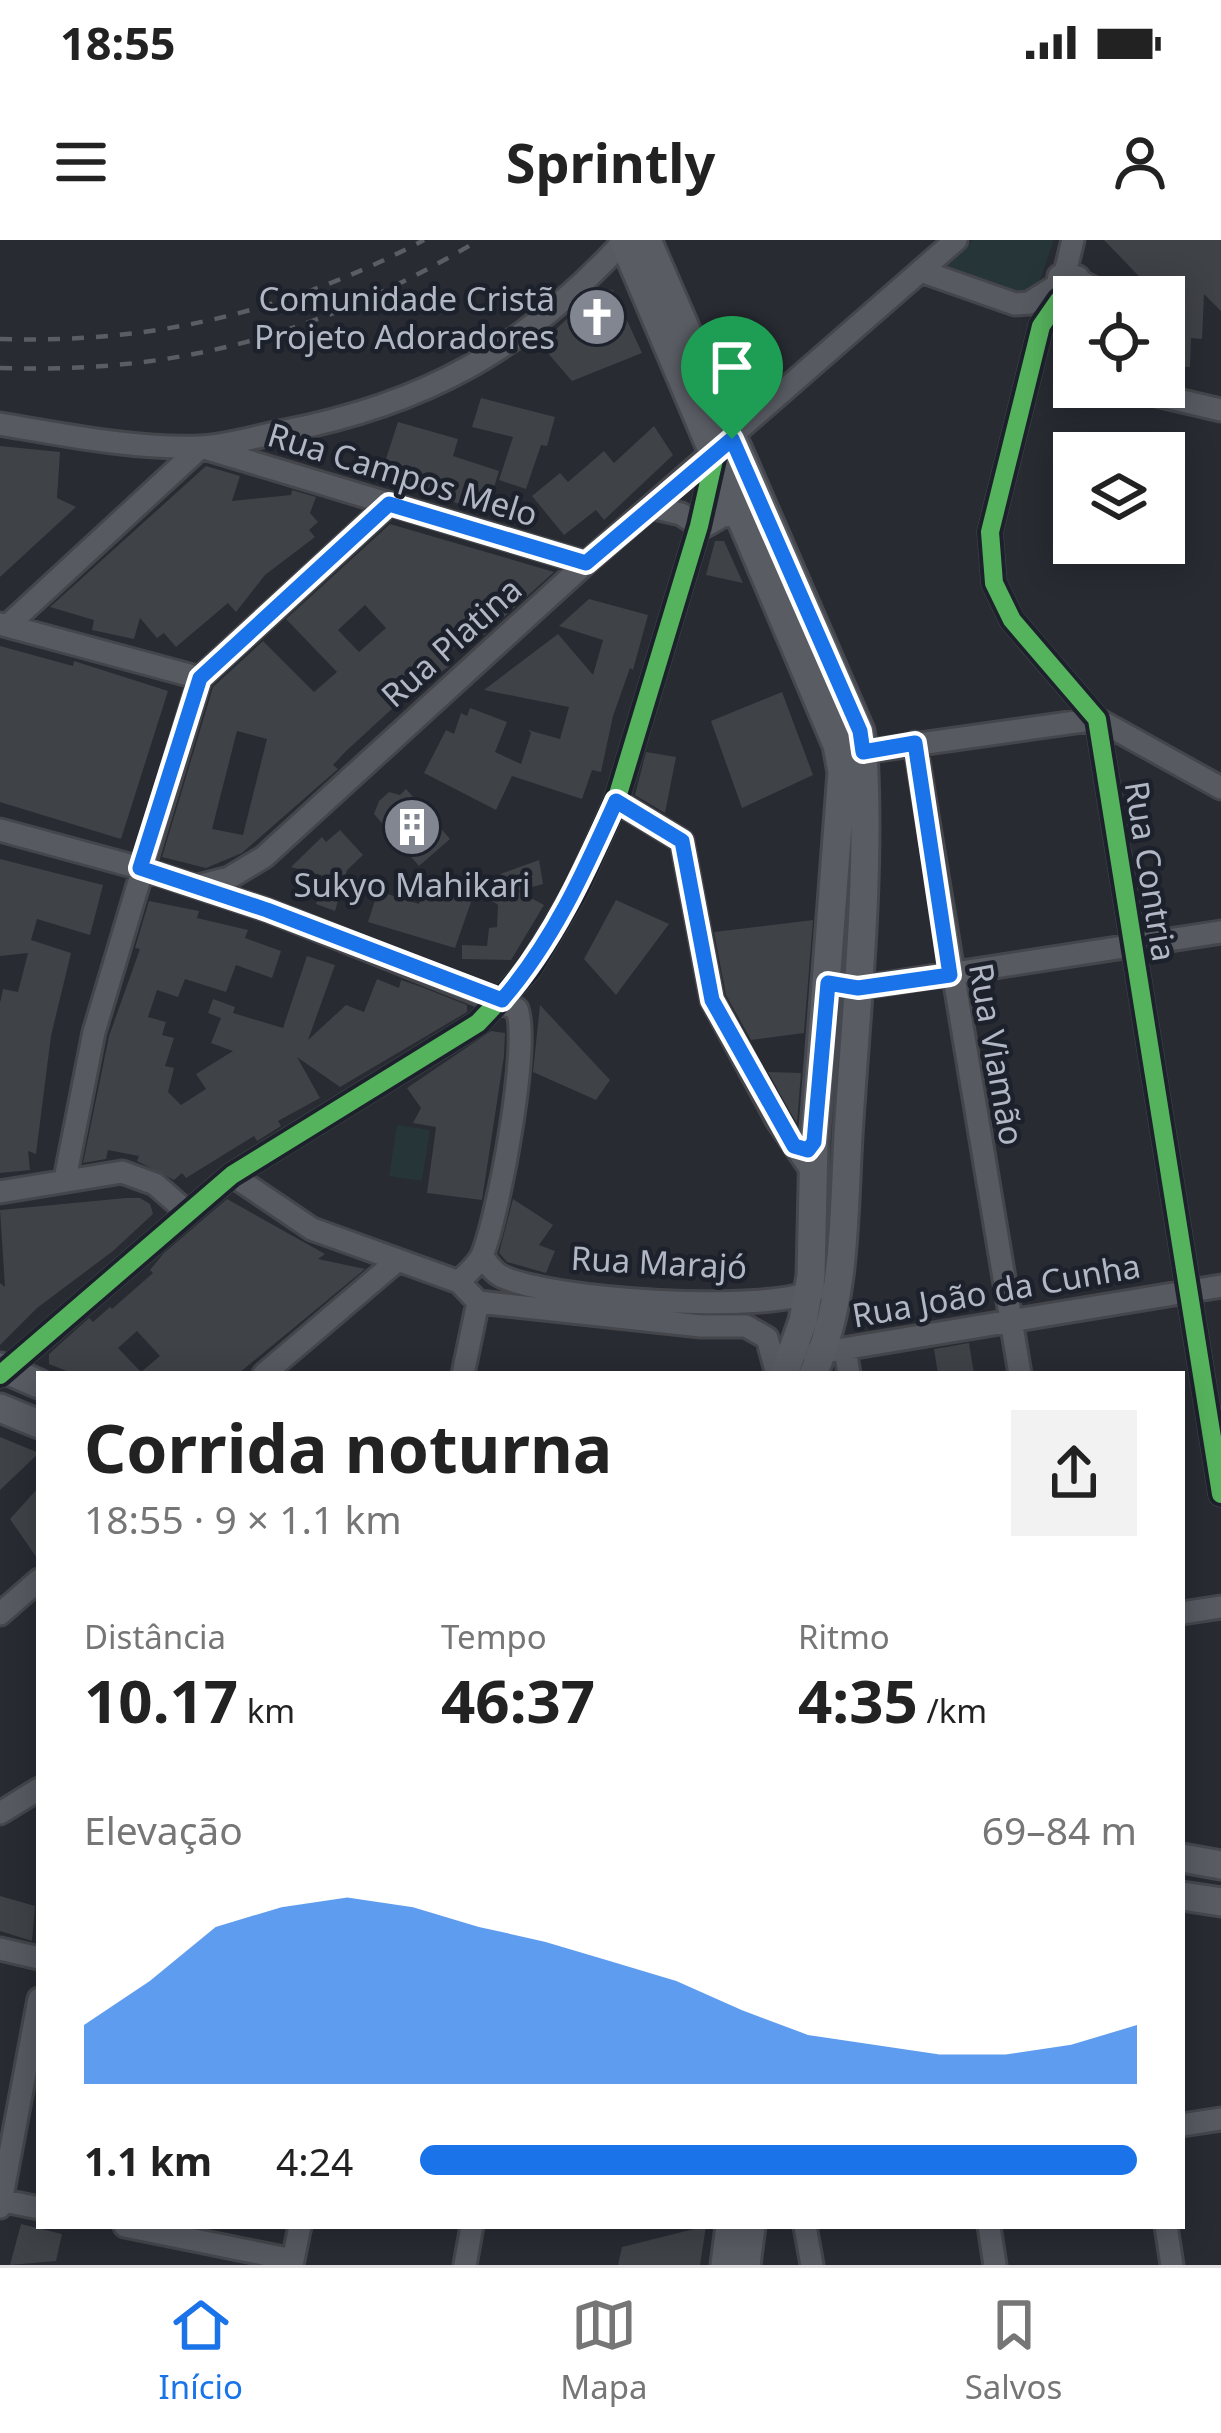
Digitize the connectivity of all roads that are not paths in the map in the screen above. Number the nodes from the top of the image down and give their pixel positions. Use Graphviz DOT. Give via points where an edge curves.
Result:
graph roads {
  1 [pos="624,240"];
  2 [pos="647,240"];
  3 [pos="956,240"];
  4 [pos="1072,240"];
  5 [pos="920,271"];
  6 [pos="1070,276"];
  7 [pos="1053,295"];
  8 [pos="1053,311"];
  9 [pos="1185,402"];
  10 [pos="1221,410"];
  11 [pos="0,424"];
  12 [pos="201,447"];
  13 [pos="723,447"];
  14 [pos="389,504"];
  15 [pos="655,508"];
  16 [pos="737,512"];
  17 [pos="700,526"];
  18 [pos="586,563"];
  19 [pos="4,625"];
  20 [pos="200,678"];
  21 [pos="1097,719"];
  22 [pos="915,743"];
  23 [pos="863,752"];
  24 [pos="1221,788"];
  25 [pos="616,801"];
  26 [pos="0,830"];
  27 [pos="264,857"];
  28 [pos="140,868"];
  29 [pos="198,886"];
  30 [pos="267,910"];
  31 [pos="1221,932"];
  32 [pos="1133,946"];
  33 [pos="950,975"];
  34 [pos="828,983"];
  35 [pos="858,988"];
  36 [pos="502,1000"];
  37 [pos="804,1144"];
  38 [pos="232,1175"];
  39 [pos="65,1179"];
  40 [pos="0,1192"];
  41 [pos="187,1211"];
  42 [pos="482,1256"];
  43 [pos="398,1259"];
  44 [pos="838,1277"];
  45 [pos="459,1282"];
  46 [pos="1221,1286"];
  47 [pos="1186,1291"];
  48 [pos="809,1294"];
  49 [pos="617,1298"];
  50 [pos="478,1302"];
  51 [pos="1010,1322"];
  52 [pos="701,1326"];
  53 [pos="805,1365"];
  54 [pos="2,1370"];
  55 [pos="267,1371"];
  56 [pos="465,1371"];
  57 [pos="1019,1371"];
  58 [pos="36,1383"];
  59 [pos="0,1408"];
  60 [pos="36,1423"];
  61 [pos="1221,1494"];
  62 [pos="36,1583"];
  63 [pos="1221,1607"];
  64 [pos="1185,1613"];
  65 [pos="0,1614"];
  66 [pos="36,1791"];
  67 [pos="0,1813"];
  68 [pos="1185,1858"];
  69 [pos="1221,1864"];
  70 [pos="1185,1896"];
  71 [pos="1221,1902"];
  72 [pos="0,1949"];
  73 [pos="36,1957"];
  74 [pos="36,2015"];
  75 [pos="1221,2119"];
  76 [pos="1185,2125"];
  77 [pos="0,2203"];
  78 [pos="36,2208"];
  79 [pos="139,2229"];
  80 [pos="299,2229"];
  81 [pos="471,2229"];
  82 [pos="730,2229"];
  83 [pos="751,2229"];
  84 [pos="806,2229"];
  85 [pos="989,2229"];
  86 [pos="1166,2229"];
  87 [pos="292,2263"];
  88 [pos="465,2265"];
  89 [pos="724,2265"];
  90 [pos="746,2265"];
  91 [pos="812,2265"];
  92 [pos="995,2265"];
  93 [pos="1172,2265"];
  1 -- 12 [label="street" via="512,345 441,385 346,419"];
  1 -- 13 [label="main road"];
  2 -- 13 [label="main road"];
  3 -- 5 [label="street, Rua Platina"];
  4 -- 6 [label="street"];
  5 -- 7 [label="street" via="1015,304"];
  5 -- 13 [label="street, Rua Platina"];
  8 -- 21 [label="street" via="1041,326 990,532 994,583 1012,620"];
  9 -- 10 [label="street"];
  11 -- 12 [label="street"];
  12 -- 14 [label="street, Rua Campos Melo"];
  12 -- 19 [label="street"];
  13 -- 15 [label="street, Rua Platina"];
  13 -- 16 [label="main road"];
  13 -- 17 [label="street"];
  13 -- 23 [label="main road" via="860,731"];
  14 -- 18 [label="street, Rua Campos Melo"];
  14 -- 20 [label="street"];
  15 -- 17 [label="street"];
  15 -- 18 [label="street, Rua Platina"];
  16 -- 17 [label="main road"];
  16 -- 34 [label="main road" via="837,746"];
  17 -- 25 [label="street"];
  18 -- 27 [label="street, Rua Platina"];
  19 -- 20 [label="street"];
  20 -- 28 [label="street"];
  21 -- 22 [label="street"];
  21 -- 24 [label="street"];
  21 -- 32 [label="street, Rua Contria"];
  22 -- 23 [label="street"];
  22 -- 33 [label="street, Rua Viamão"];
  23 -- 35 [label="main road"];
  25 -- 36 [label="street" via="576,890"];
  25 -- 37 [label="street" via="682,841 712,1000"];
  26 -- 28 [label="street"];
  27 -- 29 [label="street, Rua Platina"];
  27 -- 30 [label="street" via="257,888"];
  28 -- 29 [label="street"];
  28 -- 39 [label="street" via="94,1032"];
  29 -- 30 [label="street"];
  30 -- 36 [label="street"];
  31 -- 32 [label="street"];
  32 -- 33 [label="street"];
  32 -- 47 [label="street, Rua Contria"];
  33 -- 35 [label="street"];
  33 -- 51 [label="street, Rua Viamão"];
  34 -- 35 [label="street"];
  34 -- 37 [label="main road"];
  35 -- 44 [label="main road"];
  36 -- 38 [label="street" via="478,1023"];
  36 -- 42 [label="street" via="517,1009 523,1046"];
  37 -- 48 [label="main road" via="814,1174"];
  38 -- 41 [label="street"];
  38 -- 43 [label="street" via="312,1229"];
  39 -- 40 [label="street"];
  39 -- 41 [label="street" via="122,1172 155,1184"];
  41 -- 54 [label="street"];
  42 -- 45 [label="street"];
  42 -- 49 [label="street, Rua Marajó" via="499,1276"];
  43 -- 45 [label="street"];
  43 -- 55 [label="street"];
  44 -- 48 [label="street, Rua Marajó"];
  44 -- 53 [label="main road"];
  45 -- 50 [label="street"];
  46 -- 47 [label="street, Rua João da Cunha"];
  47 -- 51 [label="street, Rua João da Cunha"];
  47 -- 61 [label="street, Rua Contria"];
  48 -- 49 [label="street, Rua Marajó" via="783,1301"];
  48 -- 53 [label="main road"];
  49 -- 52 [label="street"];
  50 -- 52 [label="street, Rua Marajó"];
  50 -- 56 [label="street"];
  51 -- 53 [label="street, Rua João da Cunha"];
  51 -- 57 [label="street, Rua Viamão"];
  52 -- 53 [label="street, Rua Marajó" via="757,1329 775,1356"];
  54 -- 58 [label="main road"];
  59 -- 60 [label="main road"];
  62 -- 65 [label="street"];
  63 -- 64 [label="street"];
  66 -- 67 [label="street"];
  68 -- 69 [label="main road"];
  70 -- 71 [label="main road"];
  72 -- 73 [label="street"];
  74 -- 77 [label="street"];
  75 -- 76 [label="street"];
  77 -- 78 [label="street"];
  79 -- 87 [label="street"];
  80 -- 87 [label="street"];
  81 -- 88 [label="street"];
  82 -- 89 [label="main road"];
  83 -- 90 [label="main road"];
  84 -- 91 [label="street"];
  85 -- 92 [label="street"];
  86 -- 93 [label="street"];
}
